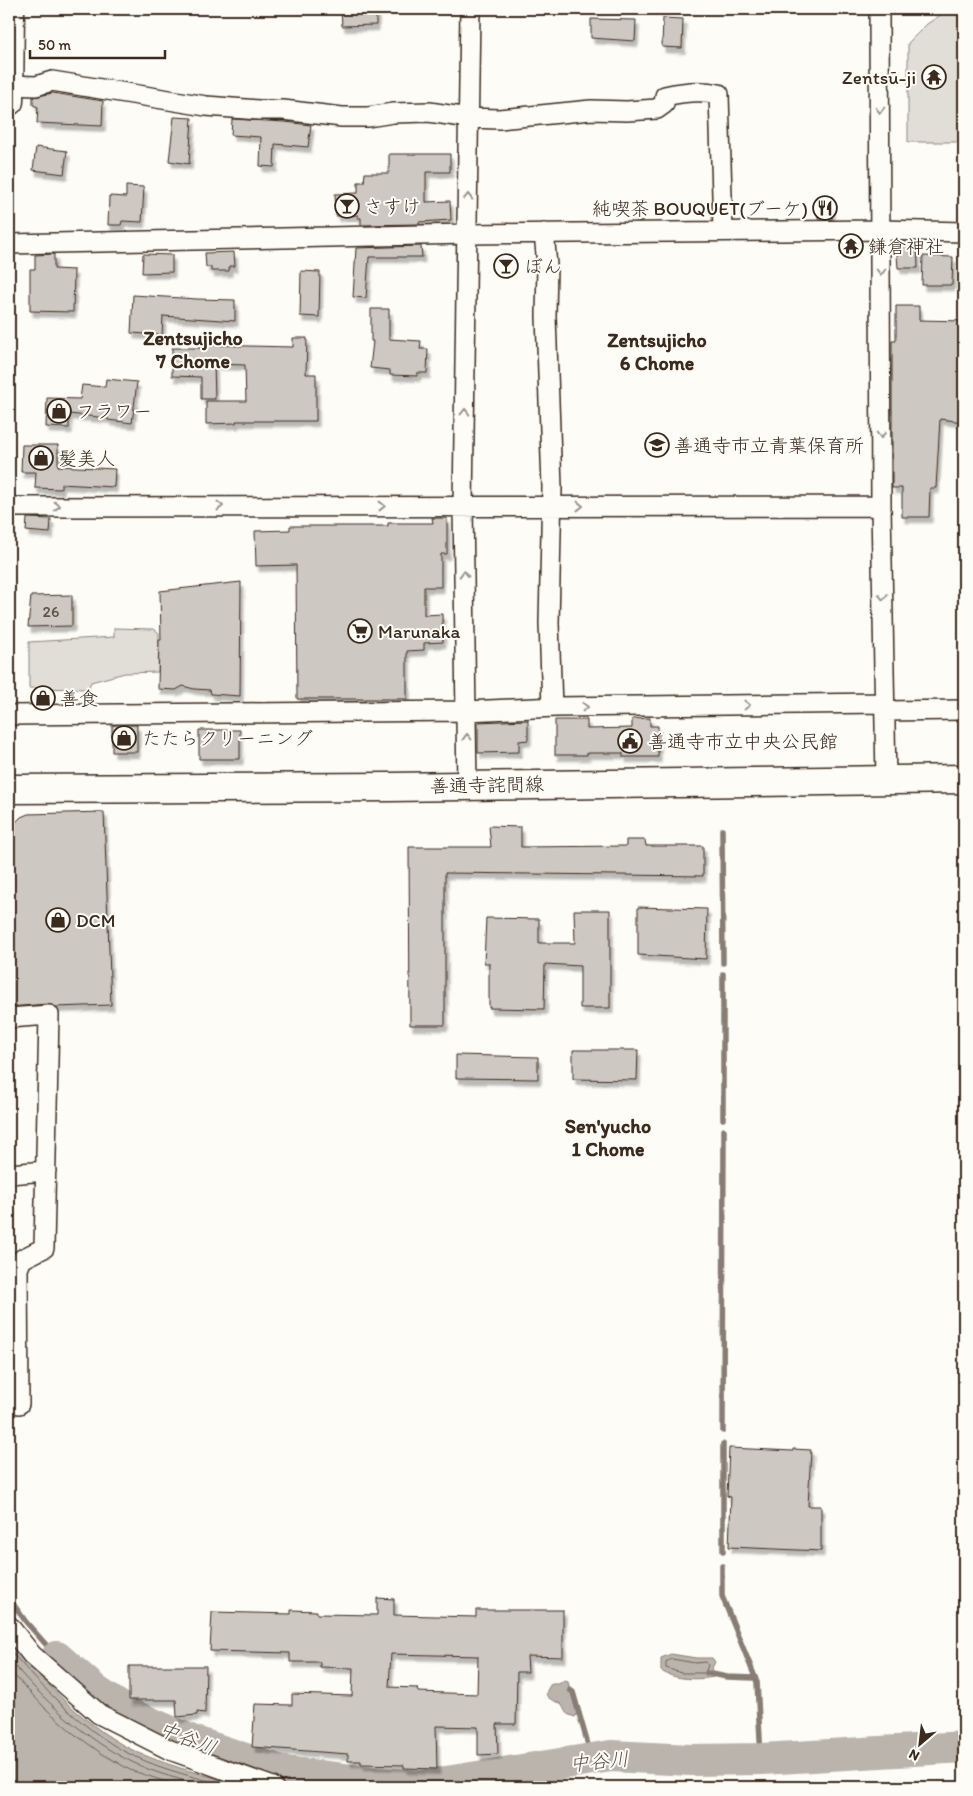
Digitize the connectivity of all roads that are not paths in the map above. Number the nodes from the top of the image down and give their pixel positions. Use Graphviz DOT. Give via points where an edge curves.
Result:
graph roads {
  1 [pos="10,9"];
  2 [pos="470,9"];
  3 [pos="879,9"];
  4 [pos="9,85"];
  5 [pos="9,101"];
  6 [pos="469,118"];
  7 [pos="881,230"];
  8 [pos="723,231"];
  9 [pos="964,232"];
  10 [pos="544,233"];
  11 [pos="468,234"];
  12 [pos="9,244"];
  13 [pos="463,506"];
  14 [pos="552,506"];
  15 [pos="881,506"];
  16 [pos="9,507"];
  17 [pos="552,707"];
  18 [pos="885,707"];
  19 [pos="964,710"];
  20 [pos="466,711"];
  21 [pos="9,714"];
  22 [pos="886,780"];
  23 [pos="964,780"];
  24 [pos="467,786"];
  25 [pos="9,789"];
  26 [pos="9,1018"];
  27 [pos="46,1171"];
  28 [pos="9,1174"];
  29 [pos="19,1404"];
  30 [pos="9,1626"];
  31 [pos="273,1787"];
  1 -- 4 [label="main road"];
  2 -- 6 [label="street"];
  3 -- 7 [label="street, one-way"];
  4 -- 5 [label="main road"];
  4 -- 6 [label="street" via="36,86 52,81 206,106 342,117 429,112"];
  6 -- 8 [label="street" via="657,109 664,104 665,96 681,92 719,94"];
  11 -- 6 [label="street, one-way"];
  7 -- 8 [label="street"];
  7 -- 9 [label="street"];
  7 -- 15 [label="street, one-way"];
  8 -- 10 [label="street"];
  10 -- 11 [label="street"];
  10 -- 14 [label="street"];
  11 -- 12 [label="street"];
  13 -- 11 [label="street, one-way"];
  13 -- 14 [label="street"];
  16 -- 13 [label="street, one-way"];
  20 -- 13 [label="street, one-way"];
  14 -- 15 [label="street, one-way"];
  14 -- 17 [label="street" via="549,624"];
  15 -- 18 [label="street, one-way"];
  17 -- 18 [label="street, one-way"];
  17 -- 20 [label="street"];
  18 -- 19 [label="street"];
  18 -- 22 [label="street"];
  20 -- 21 [label="street"];
  24 -- 20 [label="street, one-way"];
  22 -- 23 [label="main road, 善通寺詫間線"];
  22 -- 24 [label="main road, 善通寺詫間線"];
  24 -- 25 [label="main road, 善通寺詫間線"];
  26 -- 27 [label="street" via="49,1016"];
  27 -- 28 [label="street"];
  27 -- 29 [label="street" via="44,1248 22,1259 18,1269"];
  30 -- 31 [label="street" via="32,1655 99,1714 170,1750"];
}
